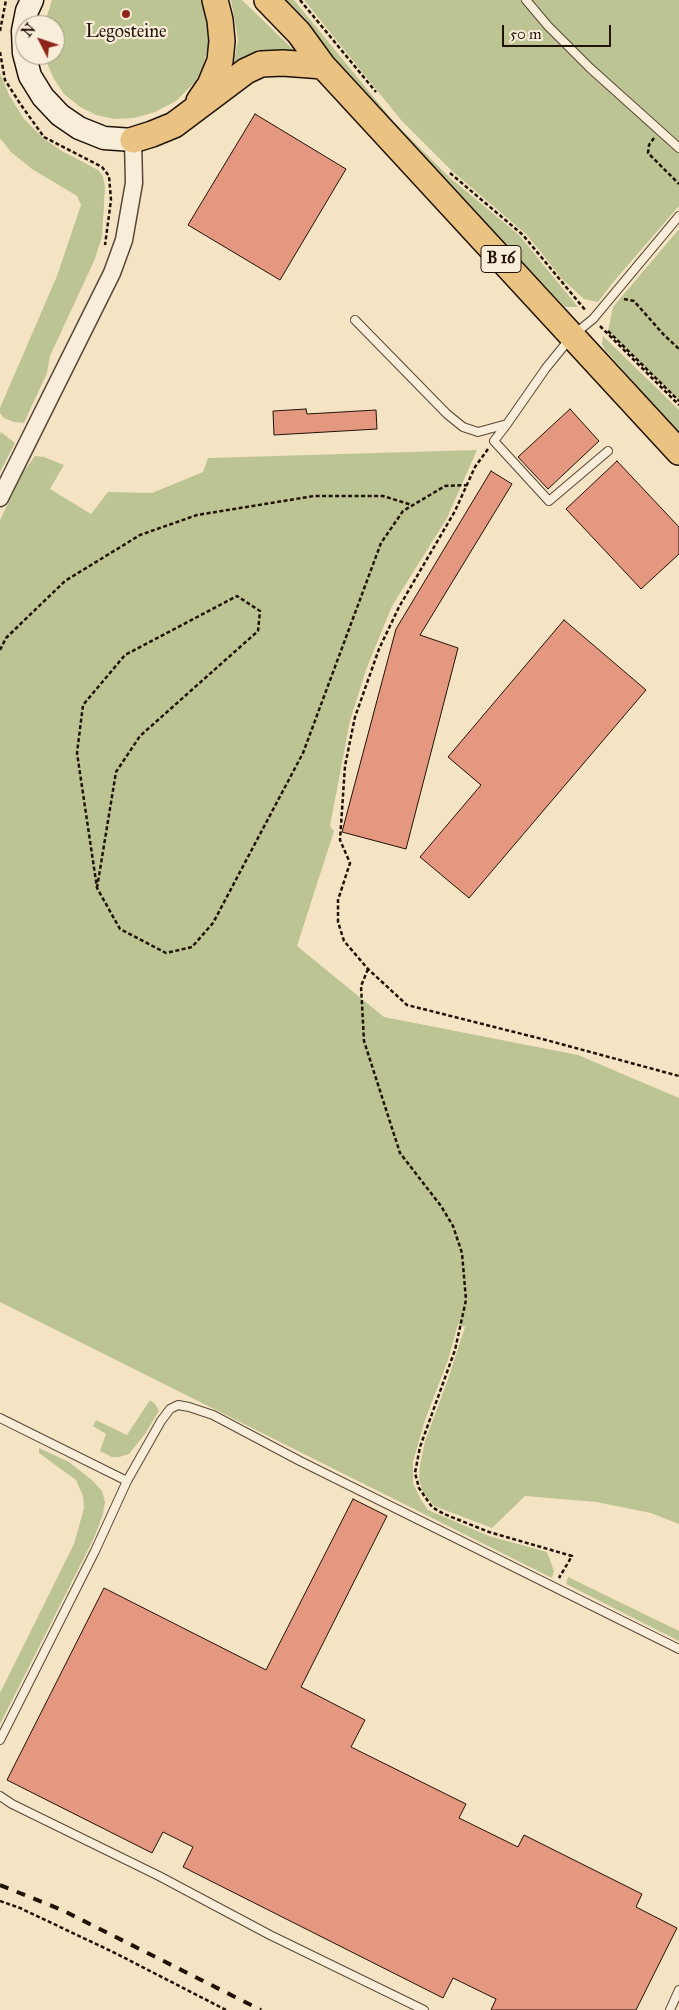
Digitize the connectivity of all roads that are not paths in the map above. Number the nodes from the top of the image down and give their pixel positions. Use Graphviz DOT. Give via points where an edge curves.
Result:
graph roads {
  1 [pos="32,0"];
  2 [pos="215,0"];
  3 [pos="249,0"];
  4 [pos="268,0"];
  5 [pos="526,0"];
  6 [pos="322,66"];
  7 [pos="193,109"];
  8 [pos="133,140"];
  9 [pos="679,148"];
  10 [pos="679,216"];
  11 [pos="356,320"];
  12 [pos="572,336"];
  13 [pos="507,424"];
  14 [pos="608,451"];
  15 [pos="679,452"];
  16 [pos="0,498"];
  17 [pos="0,1418"];
  18 [pos="127,1481"];
  19 [pos="679,1649"];
  20 [pos="0,1740"];
  21 [pos="0,1796"];
  22 [pos="679,1990"];
  23 [pos="424,2010"];
  24 [pos="670,2010"];
  1 -- 8 [label="street" via="23,32 24,53 30,76 43,97 60,116 79,128 104,138"];
  2 -- 7 [label="main road" via="222,41 220,61 210,86"];
  3 -- 6 [label="main road, B 16" via="290,42"];
  4 -- 6 [label="main road, B 16" via="299,33"];
  5 -- 9 [label="lane" via="590,68"];
  6 -- 7 [label="main road" via="261,64"];
  6 -- 12 [label="main road, B 16"];
  7 -- 8 [label="main road" via="174,125"];
  8 -- 16 [label="street" via="134,183 124,240 112,273"];
  10 -- 12 [label="lane" via="593,319"];
  11 -- 13 [label="lane" via="463,427 478,432"];
  12 -- 13 [label="lane"];
  12 -- 15 [label="main road, B 16"];
  13 -- 14 [label="lane" via="494,441 549,501"];
  17 -- 18 [label="lane"];
  18 -- 19 [label="lane" via="170,1409 178,1405 189,1407 213,1415"];
  18 -- 20 [label="lane"];
  21 -- 23 [label="lane"];
  22 -- 24 [label="lane"];
}
